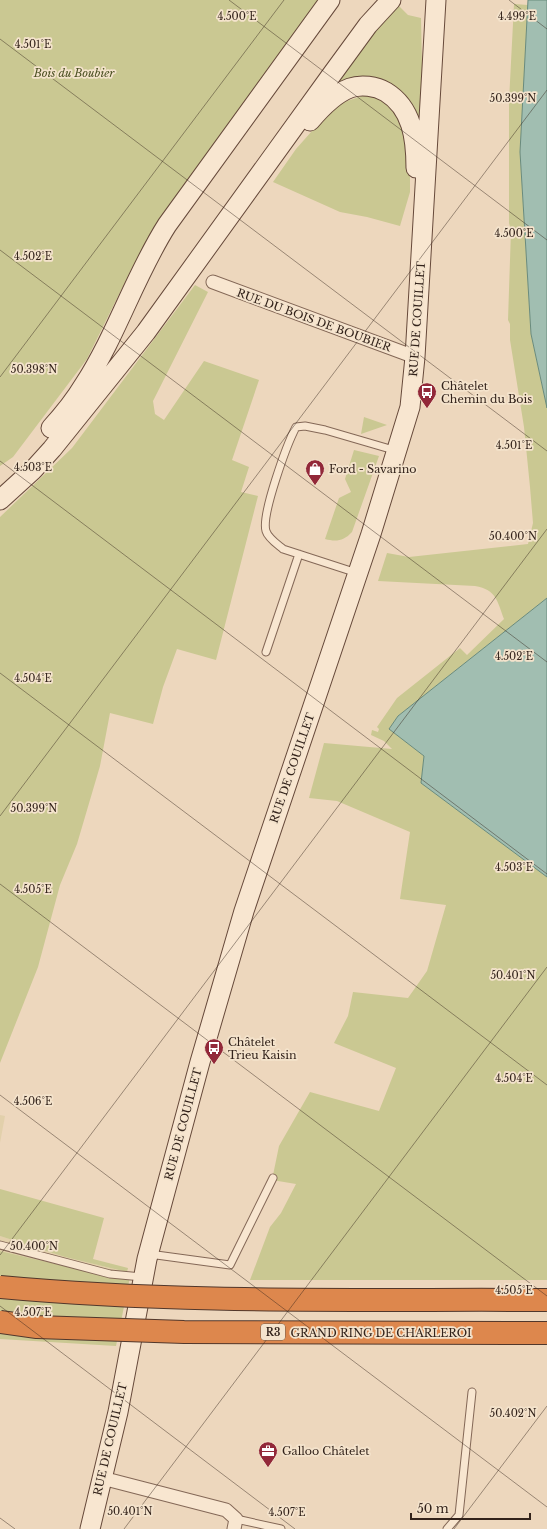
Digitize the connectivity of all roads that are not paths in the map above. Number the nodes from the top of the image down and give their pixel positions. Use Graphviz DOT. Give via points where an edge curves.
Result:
graph roads {
  1 [pos="330,0"];
  2 [pos="391,0"];
  3 [pos="436,0"];
  4 [pos="258,178"];
  5 [pos="424,202"];
  6 [pos="213,282"];
  7 [pos="415,357"];
  8 [pos="397,451"];
  9 [pos="0,484"];
  10 [pos="0,500"];
  11 [pos="299,554"];
  12 [pos="357,572"];
  13 [pos="266,652"];
  14 [pos="273,1178"];
  15 [pos="0,1245"];
  16 [pos="149,1254"];
  17 [pos="144,1278"];
  18 [pos="0,1287"];
  19 [pos="547,1300"];
  20 [pos="0,1322"];
  21 [pos="547,1334"];
  22 [pos="472,1392"];
  23 [pos="102,1478"];
  24 [pos="235,1524"];
  25 [pos="90,1529"];
  26 [pos="281,1529"];
  27 [pos="447,1529"];
  1 -- 9 [label="main road" via="151,249 84,385 24,462"];
  2 -- 4 [label="main road" via="368,25"];
  3 -- 5 [label="main road, RUE DE COUILLET"];
  4 -- 5 [label="main road" via="277,161 321,108 350,88 367,86 380,88 393,96 403,107 414,134 416,182"];
  4 -- 10 [label="main road" via="119,366 33,470"];
  5 -- 7 [label="main road, RUE DE COUILLET"];
  6 -- 7 [label="street, RUE DU BOIS DE BOUBIER"];
  7 -- 8 [label="main road, RUE DE COUILLET" via="410,406"];
  8 -- 11 [label="lane" via="318,429 296,427 290,438 265,517 266,531 273,541"];
  8 -- 12 [label="main road, RUE DE COUILLET"];
  11 -- 12 [label="lane"];
  11 -- 13 [label="lane"];
  12 -- 16 [label="main road, RUE DE COUILLET" via="244,911 200,1062"];
  14 -- 16 [label="lane" via="230,1265"];
  15 -- 17 [label="lane" via="110,1274"];
  16 -- 17 [label="main road, RUE DE COUILLET"];
  17 -- 23 [label="main road, RUE DE COUILLET" via="118,1412"];
  18 -- 19 [label="highway, bridge" via="190,1298"];
  20 -- 21 [label="highway, GRAND RING DE CHARLEROI / R3, bridge" via="37,1327 184,1332"];
  22 -- 27 [label="lane" via="459,1515"];
  23 -- 24 [label="street" via="226,1510"];
  23 -- 25 [label="main road, RUE DE COUILLET"];
  24 -- 26 [label="lane"];
}
